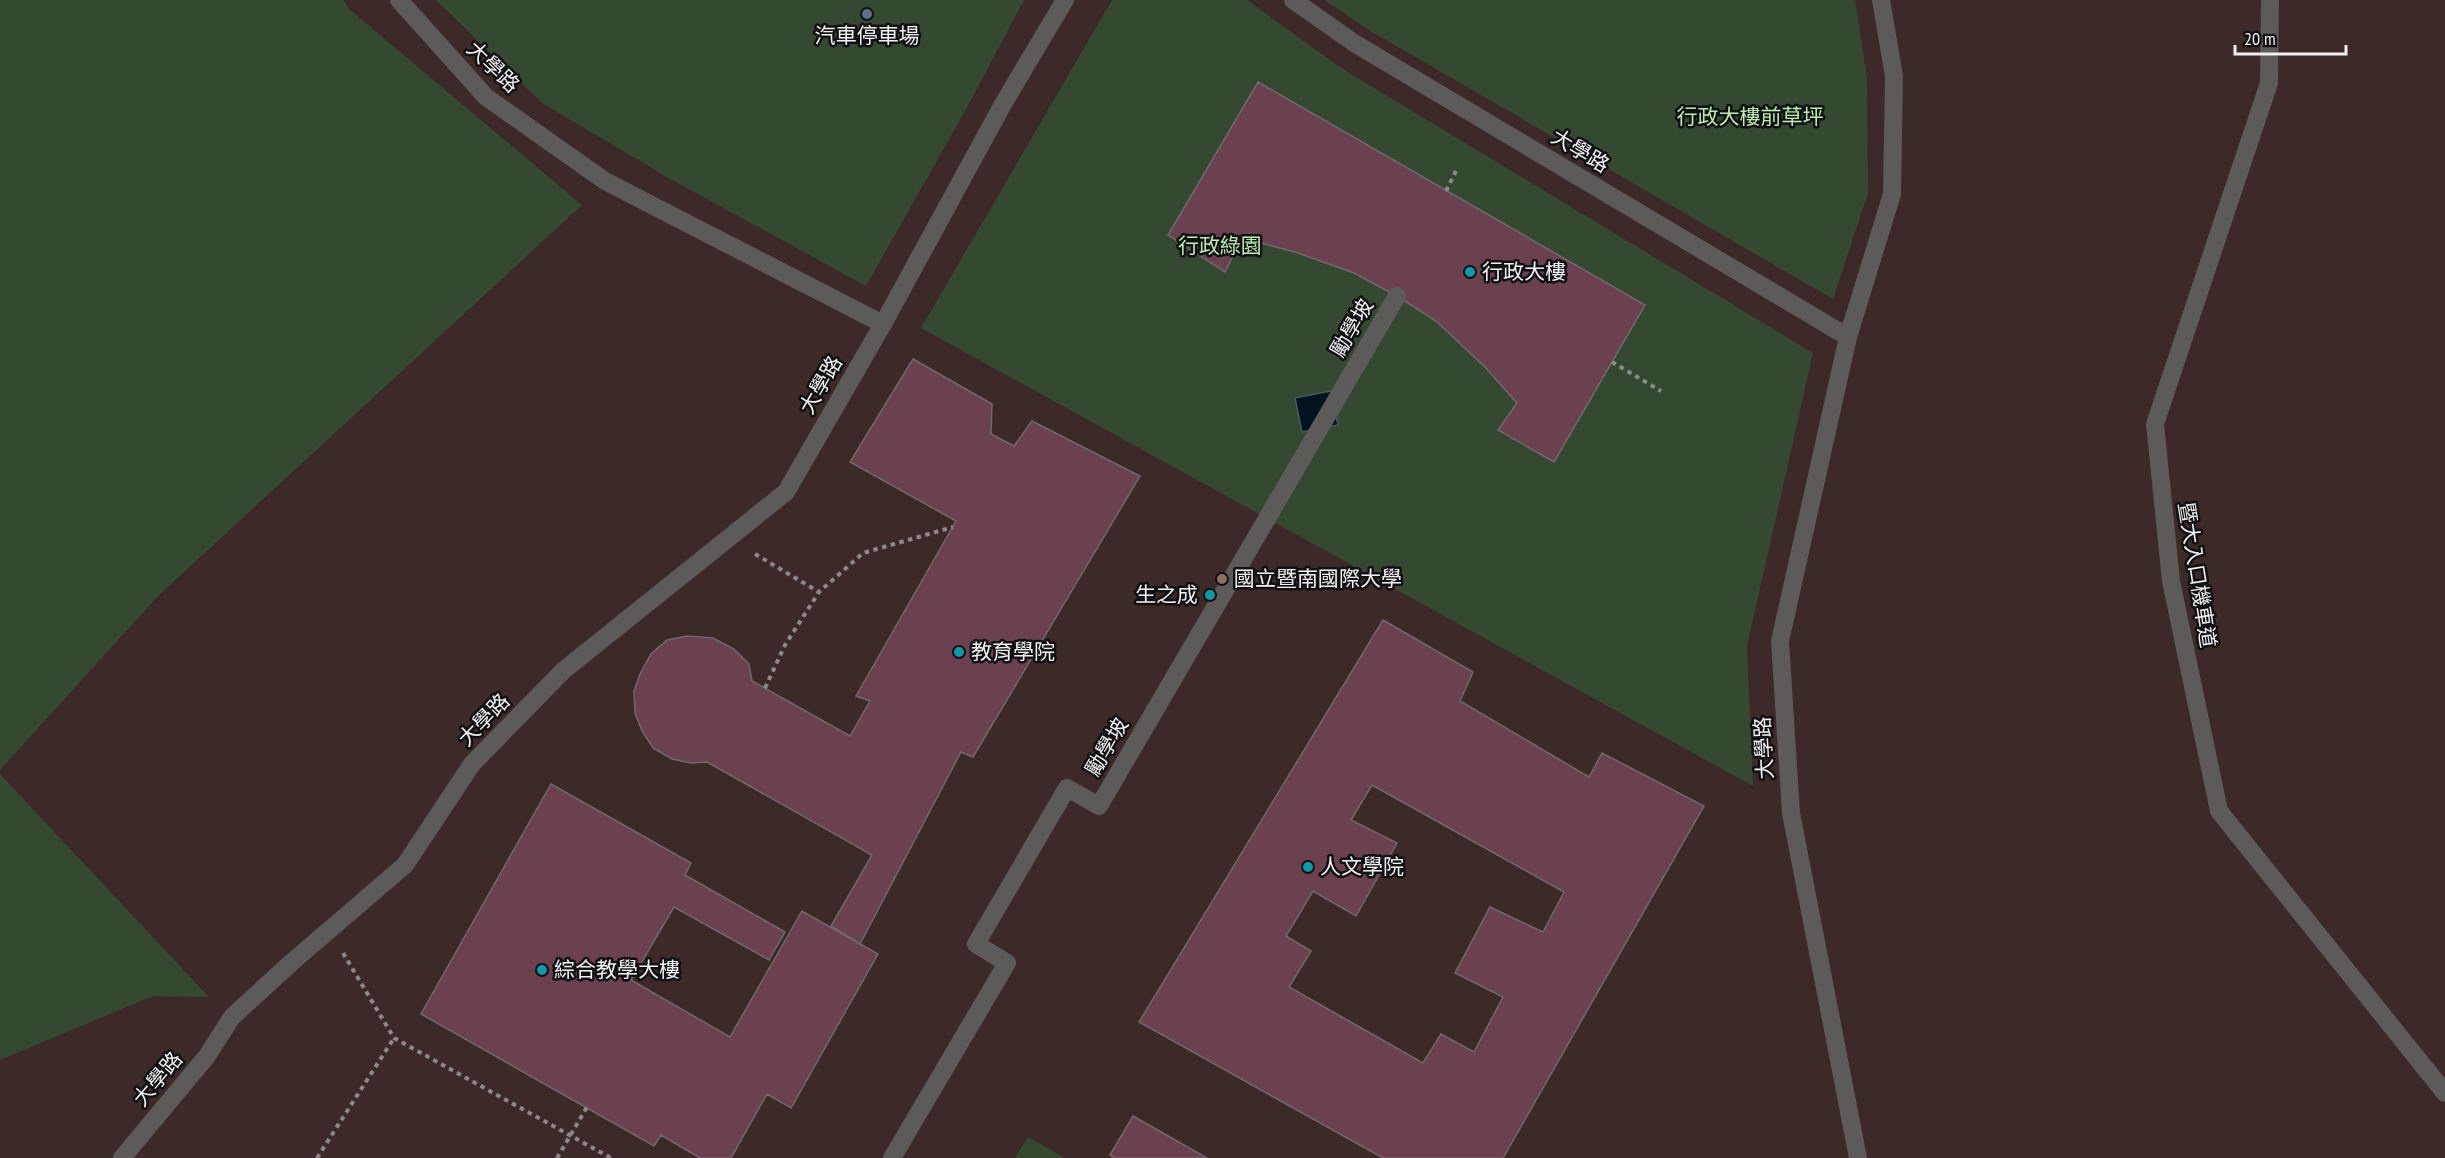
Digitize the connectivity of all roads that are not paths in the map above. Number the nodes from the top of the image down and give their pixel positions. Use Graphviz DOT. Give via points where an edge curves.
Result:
graph roads {
  1 [pos="399,0"];
  2 [pos="1065,0"];
  3 [pos="1293,0"];
  4 [pos="1881,0"];
  5 [pos="2270,0"];
  6 [pos="1397,296"];
  7 [pos="883,324"];
  8 [pos="1848,337"];
  9 [pos="2445,1093"];
  10 [pos="122,1158"];
  11 [pos="892,1158"];
  12 [pos="1858,1158"];
  1 -- 7 [label="street, 大學路" via="486,97 605,181"];
  2 -- 7 [label="street, 大學路" via="1003,104"];
  3 -- 8 [label="street, 大學路" via="1354,43"];
  4 -- 8 [label="street, 大學路" via="1894,76 1893,194"];
  5 -- 9 [label="street, 暨大入口機車道" via="2269,83 2155,424 2171,581 2219,811"];
  6 -- 11 [label="street, 勵學坡" via="1099,806 1067,788 987,924 976,944 1007,963"];
  7 -- 10 [label="street, 大學路" via="786,492 564,670 472,764 405,865 232,1017 207,1056"];
  8 -- 12 [label="street, 大學路" via="1780,641 1791,813"];
}
